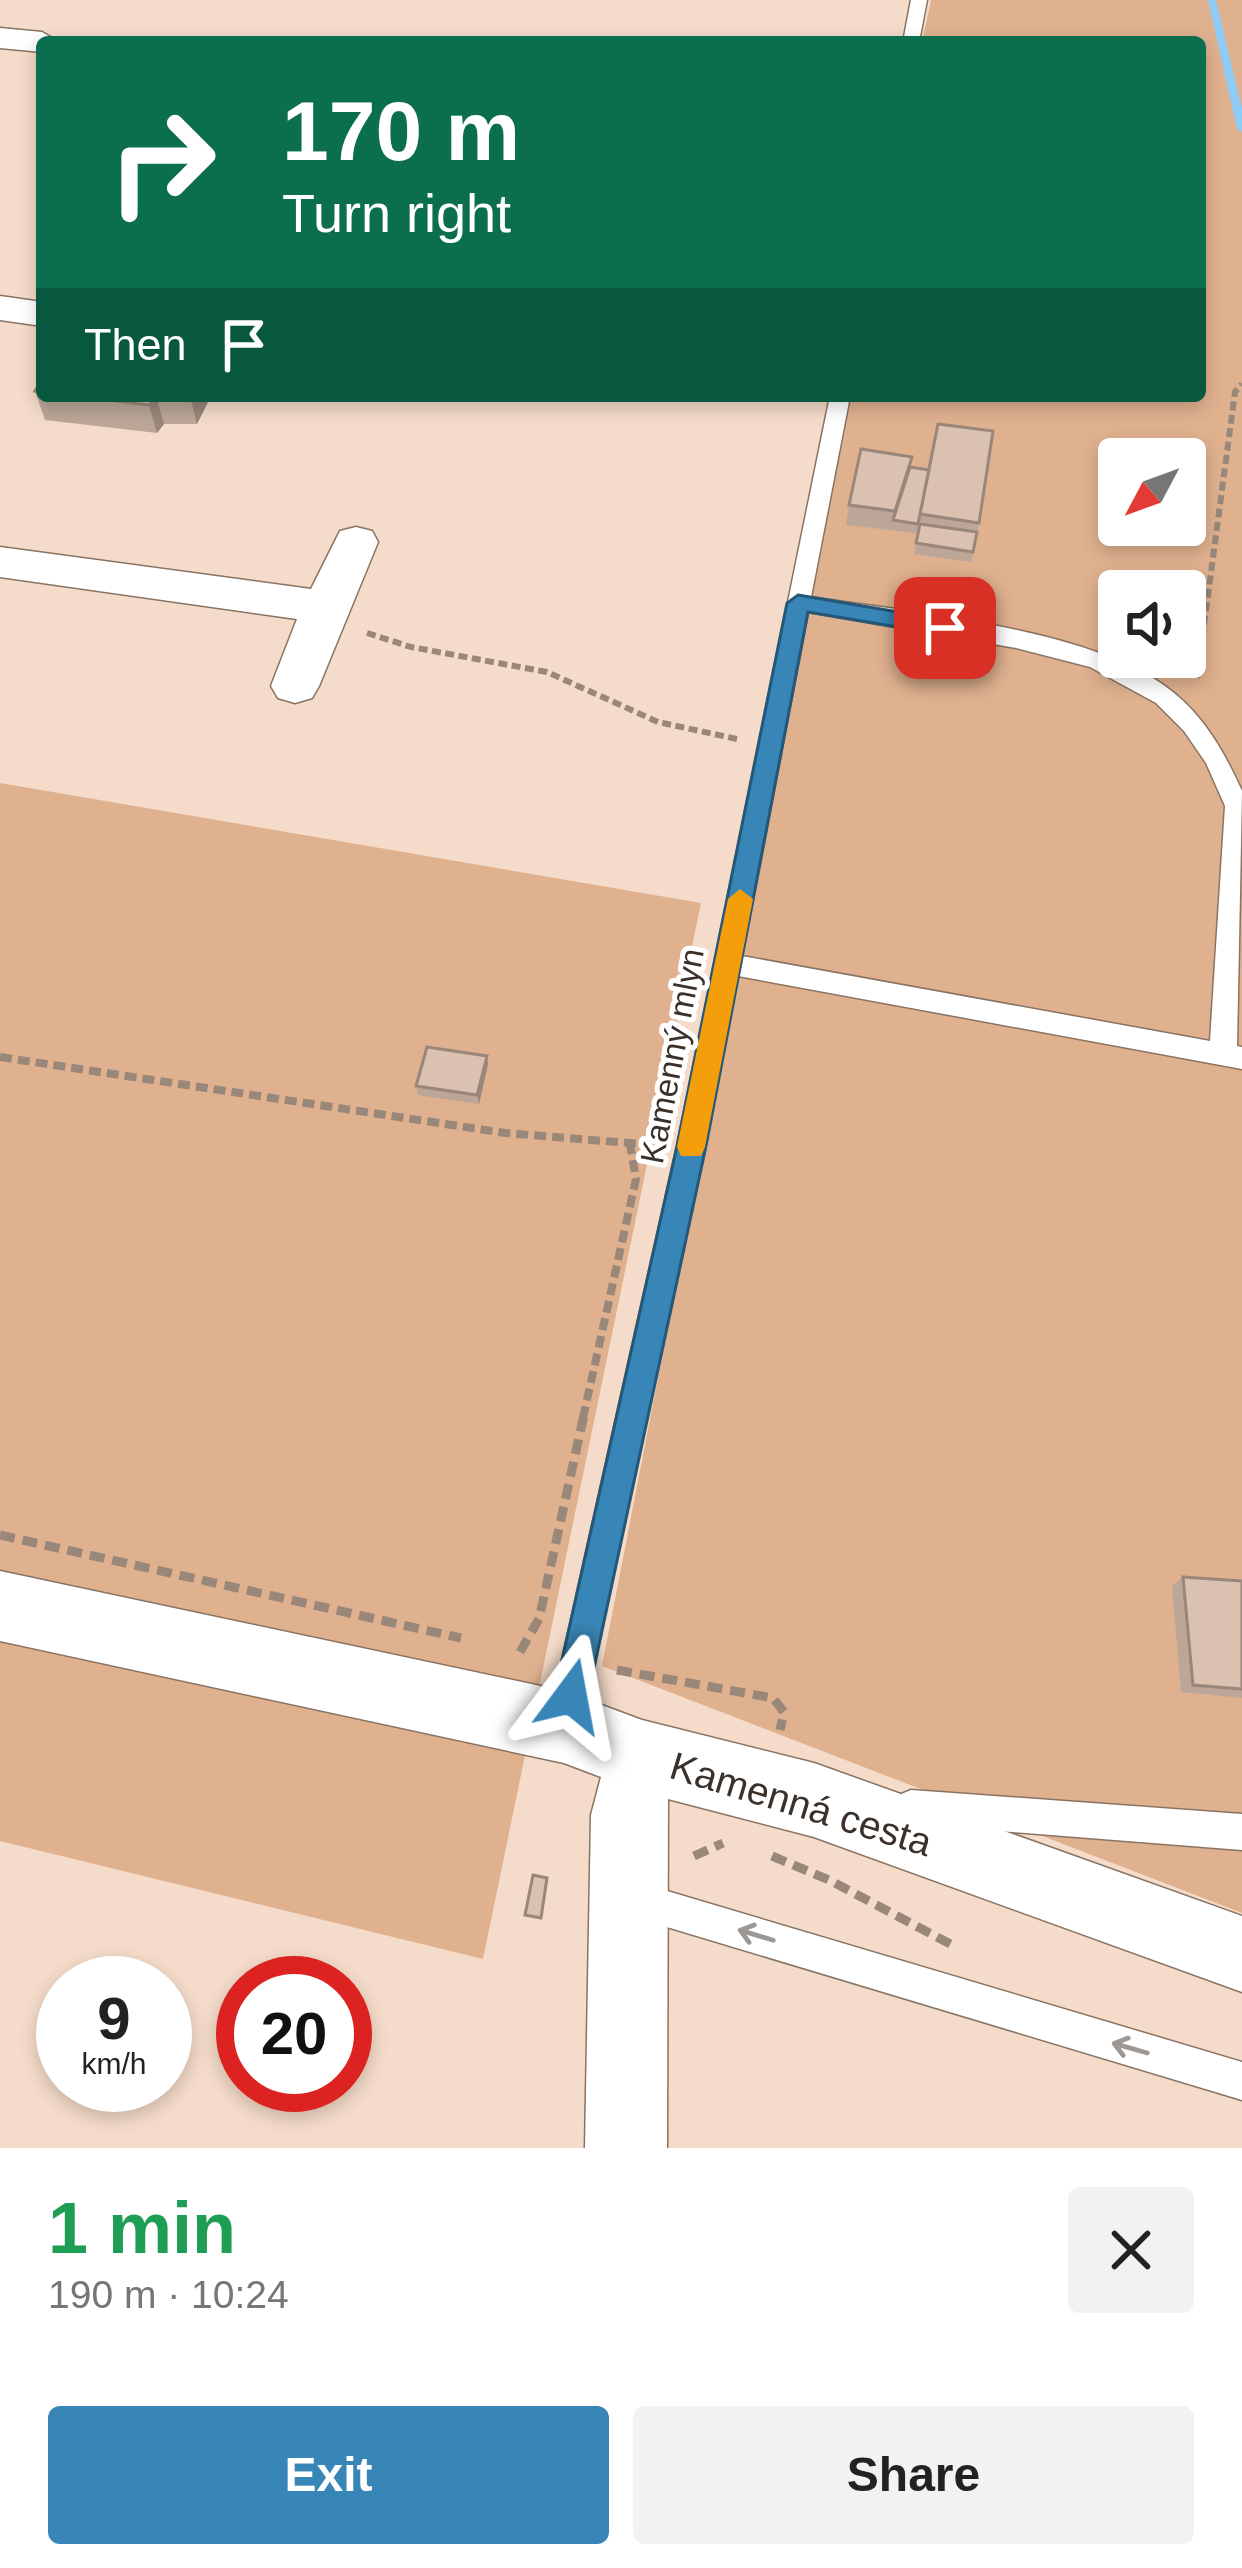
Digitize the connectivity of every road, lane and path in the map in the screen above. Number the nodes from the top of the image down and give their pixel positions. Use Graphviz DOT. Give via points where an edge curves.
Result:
graph roads {
  1 [pos="919,0"];
  2 [pos="911,36"];
  3 [pos="0,38"];
  4 [pos="36,41"];
  5 [pos="0,308"];
  6 [pos="36,313"];
  7 [pos="1242,384"];
  8 [pos="839,402"];
  9 [pos="356,542"];
  10 [pos="0,562"];
  11 [pos="798,603"];
  12 [pos="321,616"];
  13 [pos="295,686"];
  14 [pos="1190,724"];
  15 [pos="770,756"];
  16 [pos="727,964"];
  17 [pos="1233,1056"];
  18 [pos="0,1057"];
  19 [pos="630,1144"];
  20 [pos="692,1146"];
  21 [pos="0,1535"];
  22 [pos="0,1606"];
  23 [pos="474,1641"];
  24 [pos="497,1646"];
  25 [pos="624,1672"];
  26 [pos="564,1727"];
  27 [pos="641,1756"];
  28 [pos="795,1773"];
  29 [pos="1242,1832"];
  30 [pos="731,1842"];
  31 [pos="754,1849"];
  32 [pos="652,1904"];
  33 [pos="1242,1954"];
  34 [pos="976,1957"];
  35 [pos="1242,2081"];
  36 [pos="636,2143"];
  1 -- 2 [label="lane"];
  3 -- 4 [label="street"];
  5 -- 6 [label="street"];
  7 -- 14 [label="path"];
  8 -- 11 [label="lane, Kamenný mlyn"];
  9 -- 12 [label="street"];
  10 -- 12 [label="street"];
  11 -- 14 [label="lane" via="1078,651 1172,701"];
  11 -- 15 [label="lane, Kamenný mlyn"];
  12 -- 13 [label="street"];
  12 -- 15 [label="path" via="547,672 640,716 745,741"];
  14 -- 17 [label="lane" via="1237,806"];
  15 -- 16 [label="lane, Kamenný mlyn"];
  16 -- 17 [label="lane"];
  16 -- 20 [label="lane, Kamenný mlyn"];
  18 -- 19 [label="path"];
  19 -- 20 [label="path"];
  19 -- 24 [label="path" via="636,1179 539,1618 520,1652"];
  20 -- 26 [label="lane, Kamenný mlyn"];
  21 -- 23 [label="path"];
  22 -- 26 [label="street, Kamenná cesta"];
  25 -- 28 [label="path" via="773,1698 784,1712"];
  26 -- 27 [label="street, Kamenná cesta"];
  27 -- 28 [label="street, Kamenná cesta"];
  27 -- 32 [label="street" via="628,1815"];
  28 -- 29 [label="lane"];
  28 -- 33 [label="street, Kamenná cesta"];
  30 -- 32 [label="path" via="697,1852"];
  31 -- 34 [label="path"];
  35 -- 32 [label="lane, one-way"];
  32 -- 36 [label="street"];
}
